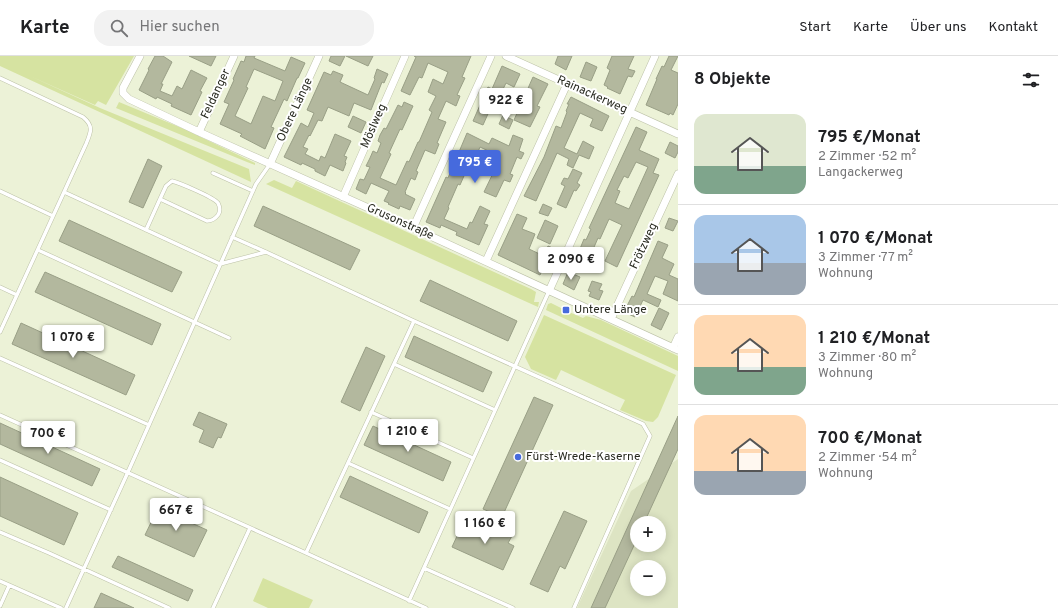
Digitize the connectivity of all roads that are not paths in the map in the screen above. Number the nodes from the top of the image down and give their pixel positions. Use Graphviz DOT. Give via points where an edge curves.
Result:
graph roads {
  1 [pos="140,56"];
  2 [pos="234,56"];
  3 [pos="320,56"];
  4 [pos="406,56"];
  5 [pos="491,56"];
  6 [pos="506,56"];
  7 [pos="655,56"];
  8 [pos="0,78"];
  9 [pos="567,84"];
  10 [pos="630,112"];
  11 [pos="199,132"];
  12 [pos="678,134"];
  13 [pos="270,164"];
  14 [pos="213,173"];
  15 [pos="678,174"];
  16 [pos="0,191"];
  17 [pos="253,191"];
  18 [pos="64,192"];
  19 [pos="342,197"];
  20 [pos="160,199"];
  21 [pos="53,216"];
  22 [pos="413,228"];
  23 [pos="146,230"];
  24 [pos="232,237"];
  25 [pos="38,250"];
  26 [pos="266,252"];
  27 [pos="486,262"];
  28 [pos="220,264"];
  29 [pos="0,288"];
  30 [pos="549,291"];
  31 [pos="17,295"];
  32 [pos="611,319"];
  33 [pos="414,321"];
  34 [pos="195,322"];
  35 [pos="0,332"];
  36 [pos="678,337"];
  37 [pos="229,338"];
  38 [pos="676,349"];
  39 [pos="0,358"];
  40 [pos="394,364"];
  41 [pos="515,366"];
  42 [pos="495,410"];
  43 [pos="371,412"];
  44 [pos="0,415"];
  45 [pos="149,425"];
  46 [pos="473,458"];
  47 [pos="0,460"];
  48 [pos="348,463"];
  49 [pos="128,472"];
  50 [pos="450,509"];
  51 [pos="111,510"];
  52 [pos="250,528"];
  53 [pos="0,532"];
  54 [pos="306,553"];
  55 [pos="84,568"];
  56 [pos="424,568"];
  57 [pos="0,581"];
  58 [pos="9,586"];
  59 [pos="409,601"];
  60 [pos="0,606"];
  61 [pos="61,608"];
  62 [pos="66,608"];
  63 [pos="169,608"];
  64 [pos="213,608"];
  65 [pos="426,608"];
  66 [pos="513,608"];
  67 [pos="574,608"];
  1 -- 11 [label="street, Grusonstraße" via="124,85 123,93 129,99"];
  2 -- 11 [label="street, Feldanger"];
  3 -- 13 [label="street, Obere Länge"];
  4 -- 19 [label="street, Möslweg"];
  5 -- 22 [label="street"];
  6 -- 9 [label="street, Rainackerweg"];
  7 -- 10 [label="street"];
  8 -- 18 [label="lane" via="83,117 88,122 90,134"];
  9 -- 10 [label="street, Rainackerweg"];
  9 -- 27 [label="street"];
  10 -- 12 [label="street, Rainackerweg"];
  10 -- 30 [label="street"];
  11 -- 13 [label="street, Grusonstraße"];
  13 -- 17 [label="lane"];
  13 -- 19 [label="street, Grusonstraße"];
  14 -- 17 [label="lane"];
  15 -- 32 [label="street, Frötzweg"];
  16 -- 21 [label="lane"];
  17 -- 24 [label="lane"];
  18 -- 21 [label="lane"];
  18 -- 23 [label="lane"];
  19 -- 22 [label="street, Grusonstraße"];
  20 -- 20 [label="lane" via="207,221 213,220 219,214 216,202 172,181 166,186"];
  20 -- 23 [label="lane"];
  21 -- 25 [label="lane"];
  22 -- 27 [label="street, Grusonstraße"];
  23 -- 28 [label="lane"];
  24 -- 26 [label="lane"];
  24 -- 28 [label="lane"];
  25 -- 31 [label="lane"];
  25 -- 34 [label="lane"];
  26 -- 28 [label="lane"];
  26 -- 33 [label="lane"];
  27 -- 30 [label="street, Grusonstraße"];
  28 -- 34 [label="lane"];
  29 -- 31 [label="lane"];
  30 -- 32 [label="street, Grusonstraße"];
  30 -- 41 [label="lane"];
  31 -- 35 [label="lane"];
  32 -- 38 [label="street, Grusonstraße"];
  33 -- 40 [label="lane"];
  33 -- 41 [label="lane"];
  34 -- 37 [label="lane"];
  34 -- 45 [label="lane"];
  36 -- 38 [label="street"];
  39 -- 45 [label="lane"];
  40 -- 42 [label="lane"];
  40 -- 43 [label="lane"];
  41 -- 42 [label="lane"];
  41 -- 67 [label="lane" via="643,424 650,436"];
  42 -- 46 [label="lane"];
  43 -- 46 [label="lane"];
  43 -- 48 [label="lane"];
  44 -- 49 [label="lane"];
  45 -- 49 [label="lane"];
  46 -- 50 [label="lane"];
  47 -- 51 [label="lane"];
  48 -- 50 [label="lane"];
  48 -- 54 [label="lane"];
  49 -- 51 [label="lane"];
  49 -- 52 [label="lane"];
  50 -- 56 [label="lane"];
  51 -- 55 [label="lane"];
  52 -- 54 [label="lane"];
  52 -- 64 [label="lane"];
  53 -- 55 [label="lane"];
  54 -- 59 [label="lane"];
  55 -- 62 [label="lane"];
  55 -- 63 [label="lane"];
  56 -- 59 [label="lane"];
  56 -- 66 [label="lane"];
  57 -- 58 [label="lane"];
  58 -- 60 [label="lane"];
  58 -- 61 [label="lane"];
  59 -- 65 [label="lane"];
}
